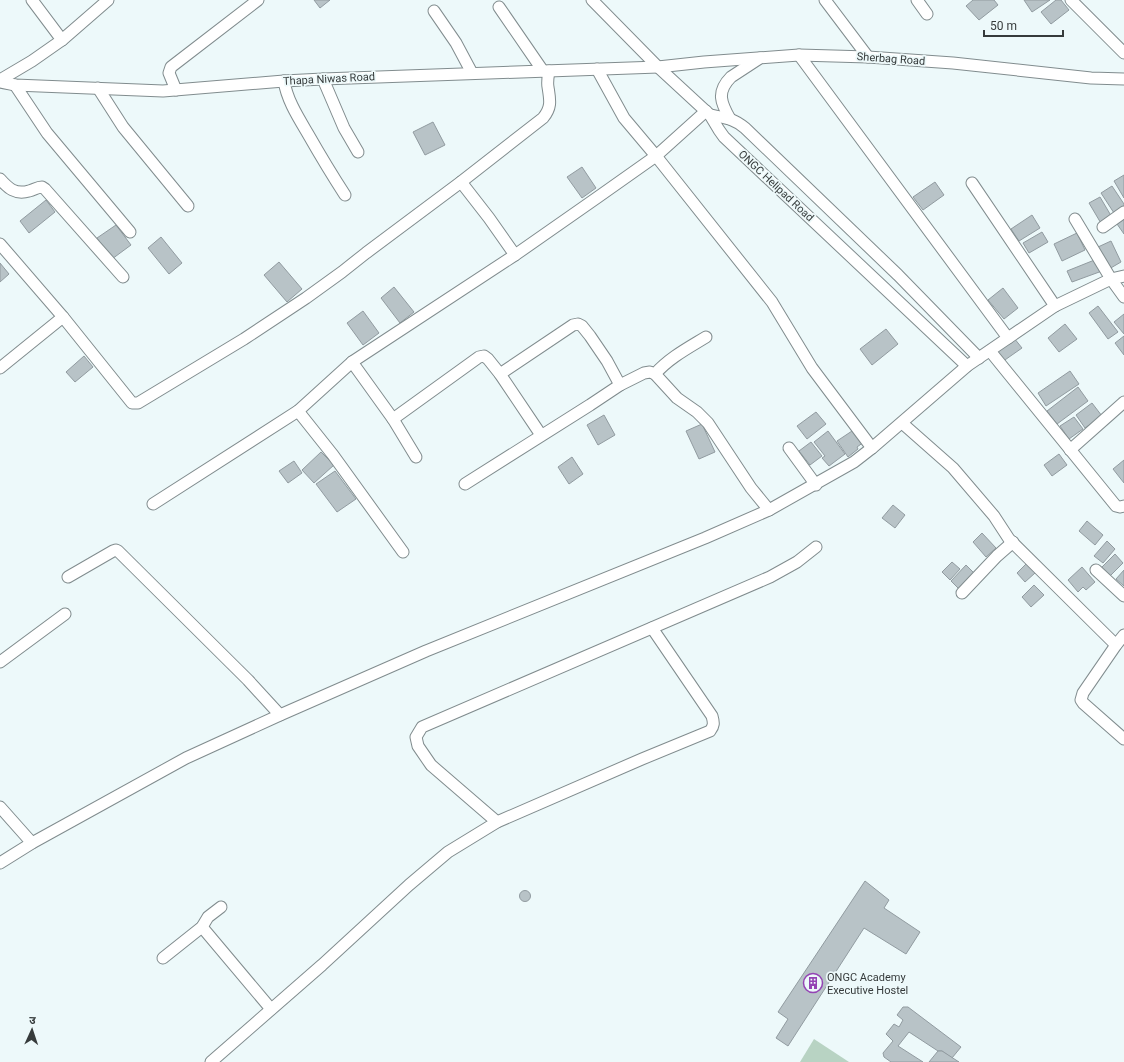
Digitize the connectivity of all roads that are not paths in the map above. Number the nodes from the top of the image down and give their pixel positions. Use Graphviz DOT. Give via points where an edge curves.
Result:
graph roads {
  1 [pos="32,0"];
  2 [pos="108,0"];
  3 [pos="258,0"];
  4 [pos="592,0"];
  5 [pos="825,0"];
  6 [pos="917,0"];
  7 [pos="1071,0"];
  8 [pos="499,7"];
  9 [pos="434,11"];
  10 [pos="927,14"];
  11 [pos="62,40"];
  12 [pos="1124,53"];
  13 [pos="799,55"];
  14 [pos="762,57"];
  15 [pos="868,57"];
  16 [pos="658,67"];
  17 [pos="596,69"];
  18 [pos="546,71"];
  19 [pos="472,74"];
  20 [pos="323,78"];
  21 [pos="1124,79"];
  22 [pos="0,81"];
  23 [pos="284,81"];
  24 [pos="15,85"];
  25 [pos="98,88"];
  26 [pos="176,90"];
  27 [pos="708,113"];
  28 [pos="730,119"];
  29 [pos="358,152"];
  30 [pos="656,156"];
  31 [pos="0,179"];
  32 [pos="461,182"];
  33 [pos="972,183"];
  34 [pos="345,195"];
  35 [pos="188,206"];
  36 [pos="1124,212"];
  37 [pos="1075,219"];
  38 [pos="1103,227"];
  39 [pos="130,232"];
  40 [pos="0,244"];
  41 [pos="515,255"];
  42 [pos="1124,276"];
  43 [pos="123,277"];
  44 [pos="1111,279"];
  45 [pos="1124,297"];
  46 [pos="1055,306"];
  47 [pos="63,316"];
  48 [pos="706,337"];
  49 [pos="1008,338"];
  50 [pos="990,351"];
  51 [pos="979,358"];
  52 [pos="352,362"];
  53 [pos="968,366"];
  54 [pos="0,368"];
  55 [pos="500,374"];
  56 [pos="655,374"];
  57 [pos="620,385"];
  58 [pos="1124,402"];
  59 [pos="298,411"];
  60 [pos="393,419"];
  61 [pos="902,423"];
  62 [pos="541,435"];
  63 [pos="789,448"];
  64 [pos="872,448"];
  65 [pos="1070,450"];
  66 [pos="416,457"];
  67 [pos="464,484"];
  68 [pos="816,485"];
  69 [pos="153,504"];
  70 [pos="1124,506"];
  71 [pos="769,510"];
  72 [pos="1013,542"];
  73 [pos="816,547"];
  74 [pos="403,552"];
  75 [pos="1096,570"];
  76 [pos="68,576"];
  77 [pos="962,593"];
  78 [pos="1124,596"];
  79 [pos="65,614"];
  80 [pos="652,628"];
  81 [pos="1124,635"];
  82 [pos="1116,645"];
  83 [pos="0,662"];
  84 [pos="280,715"];
  85 [pos="1124,739"];
  86 [pos="0,808"];
  87 [pos="497,822"];
  88 [pos="32,844"];
  89 [pos="0,863"];
  90 [pos="221,907"];
  91 [pos="202,927"];
  92 [pos="163,958"];
  93 [pos="271,1009"];
  94 [pos="211,1062"];
  1 -- 11 [label="street"];
  2 -- 11 [label="street"];
  3 -- 26 [label="street" via="172,67 170,73"];
  4 -- 16 [label="street, ONGC Helipad Road"];
  5 -- 15 [label="street"];
  6 -- 10 [label="street"];
  7 -- 12 [label="street"];
  8 -- 18 [label="street"];
  9 -- 19 [label="street" via="456,42"];
  11 -- 22 [label="street"];
  13 -- 14 [label="street, Sherbag Road"];
  13 -- 15 [label="street, Sherbag Road"];
  13 -- 49 [label="street"];
  14 -- 16 [label="street, Sherbag Road"];
  14 -- 28 [label="street" via="731,77 722,89 723,106"];
  15 -- 21 [label="street, Sherbag Road"];
  16 -- 17 [label="street, Thapa Niwas Road"];
  16 -- 27 [label="street, ONGC Helipad Road"];
  17 -- 18 [label="street, Thapa Niwas Road"];
  17 -- 30 [label="street" via="624,118"];
  18 -- 19 [label="street, Thapa Niwas Road"];
  18 -- 32 [label="street" via="550,103 546,115"];
  19 -- 20 [label="street, Thapa Niwas Road"];
  20 -- 23 [label="street, Thapa Niwas Road"];
  20 -- 29 [label="street" via="344,128"];
  22 -- 24 [label="street, Thapa Niwas Road"];
  23 -- 26 [label="street, Thapa Niwas Road"];
  23 -- 34 [label="street" via="295,111"];
  24 -- 25 [label="street, Thapa Niwas Road"];
  24 -- 39 [label="street" via="47,133"];
  25 -- 26 [label="street, Thapa Niwas Road"];
  25 -- 35 [label="street" via="123,127"];
  27 -- 28 [label="street"];
  27 -- 30 [label="street"];
  27 -- 53 [label="street, ONGC Helipad Road" via="724,136"];
  28 -- 51 [label="street" via="745,128 898,275"];
  30 -- 41 [label="street"];
  30 -- 64 [label="street" via="772,302 812,368"];
  31 -- 43 [label="street" via="14,191 24,192 42,187 45,189"];
  32 -- 41 [label="street"];
  32 -- 47 [label="street" via="306,298 138,403 132,402"];
  33 -- 46 [label="street"];
  36 -- 38 [label="street"];
  37 -- 44 [label="street"];
  40 -- 47 [label="street"];
  41 -- 52 [label="street"];
  42 -- 44 [label="street"];
  44 -- 45 [label="street"];
  44 -- 46 [label="street"];
  46 -- 49 [label="street"];
  47 -- 54 [label="street"];
  48 -- 56 [label="street" via="671,359"];
  49 -- 50 [label="street"];
  50 -- 51 [label="street"];
  50 -- 65 [label="street"];
  51 -- 53 [label="street"];
  52 -- 59 [label="street"];
  52 -- 60 [label="street"];
  53 -- 61 [label="street"];
  55 -- 57 [label="street" via="578,324 590,336"];
  55 -- 60 [label="street" via="488,359 484,356 479,357"];
  55 -- 62 [label="street"];
  56 -- 57 [label="street" via="644,373"];
  56 -- 71 [label="street" via="677,398 708,423 751,488"];
  57 -- 62 [label="street"];
  58 -- 65 [label="street"];
  59 -- 69 [label="street"];
  59 -- 74 [label="street"];
  60 -- 66 [label="street"];
  61 -- 64 [label="street"];
  61 -- 72 [label="street" via="958,473"];
  62 -- 67 [label="street"];
  63 -- 68 [label="street"];
  64 -- 68 [label="street"];
  65 -- 70 [label="street" via="1116,506"];
  68 -- 71 [label="street"];
  71 -- 84 [label="street"];
  72 -- 77 [label="street"];
  72 -- 82 [label="street"];
  73 -- 80 [label="street" via="797,562 770,577"];
  75 -- 78 [label="street"];
  76 -- 84 [label="street" via="113,551 118,551"];
  79 -- 83 [label="street"];
  80 -- 87 [label="street" via="712,716 714,727 710,731"];
  80 -- 87 [label="street" via="422,728 416,737 418,746 431,764"];
  81 -- 82 [label="street"];
  82 -- 85 [label="street" via="1083,693 1081,700"];
  84 -- 88 [label="street" via="186,758"];
  86 -- 88 [label="street"];
  87 -- 93 [label="street" via="448,852"];
  88 -- 89 [label="street"];
  90 -- 91 [label="street"];
  91 -- 92 [label="street"];
  91 -- 93 [label="street"];
  93 -- 94 [label="street"];
}
